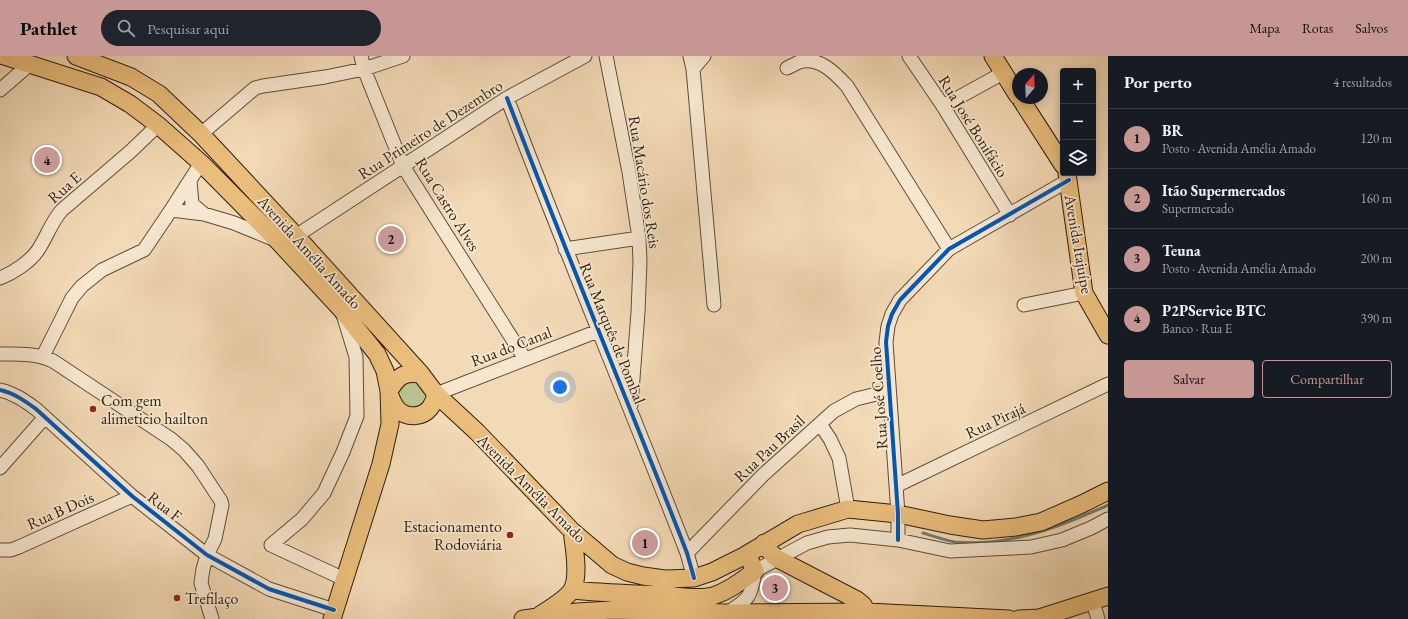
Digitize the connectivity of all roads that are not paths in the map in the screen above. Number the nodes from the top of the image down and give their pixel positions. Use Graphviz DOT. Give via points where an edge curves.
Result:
graph roads {
  1 [pos="4,56"];
  2 [pos="76,56"];
  3 [pos="403,56"];
  4 [pos="585,56"];
  5 [pos="606,56"];
  6 [pos="704,56"];
  7 [pos="909,56"];
  8 [pos="993,56"];
  9 [pos="363,62"];
  10 [pos="691,62"];
  11 [pos="30,64"];
  12 [pos="788,68"];
  13 [pos="1003,73"];
  14 [pos="1012,86"];
  15 [pos="0,90"];
  16 [pos="507,98"];
  17 [pos="1023,104"];
  18 [pos="943,106"];
  19 [pos="158,125"];
  20 [pos="201,134"];
  21 [pos="201,163"];
  22 [pos="1060,163"];
  23 [pos="404,166"];
  24 [pos="1062,176"];
  25 [pos="1066,176"];
  26 [pos="190,181"];
  27 [pos="171,210"];
  28 [pos="204,214"];
  29 [pos="1010,215"];
  30 [pos="296,236"];
  31 [pos="640,238"];
  32 [pos="276,240"];
  33 [pos="566,249"];
  34 [pos="949,249"];
  35 [pos="0,278"];
  36 [pos="1084,293"];
  37 [pos="714,305"];
  38 [pos="1024,306"];
  39 [pos="341,309"];
  40 [pos="598,331"];
  41 [pos="1108,335"];
  42 [pos="0,354"];
  43 [pos="43,356"];
  44 [pos="525,360"];
  45 [pos="421,374"];
  46 [pos="1108,384"];
  47 [pos="0,390"];
  48 [pos="889,391"];
  49 [pos="390,393"];
  50 [pos="436,394"];
  51 [pos="631,409"];
  52 [pos="45,417"];
  53 [pos="820,424"];
  54 [pos="0,468"];
  55 [pos="896,486"];
  56 [pos="1108,491"];
  57 [pos="132,496"];
  58 [pos="848,509"];
  59 [pos="898,514"];
  60 [pos="1108,519"];
  61 [pos="572,531"];
  62 [pos="898,540"];
  63 [pos="764,543"];
  64 [pos="0,550"];
  65 [pos="687,553"];
  66 [pos="207,555"];
  67 [pos="744,556"];
  68 [pos="778,559"];
  69 [pos="755,571"];
  70 [pos="694,578"];
  71 [pos="344,579"];
  72 [pos="572,590"];
  73 [pos="1100,599"];
  74 [pos="333,614"];
  75 [pos="868,615"];
  76 [pos="732,616"];
  77 [pos="757,616"];
  78 [pos="531,618"];
  79 [pos="212,619"];
  80 [pos="1009,619"];
  81 [pos="1019,619"];
  82 [pos="1038,619"];
  83 [pos="1098,619"];
  1 -- 11 [label="main road, Avenida Amélia Amado"];
  2 -- 20 [label="main road, Avenida Amélia Amado" via="131,77 159,94"];
  3 -- 9 [label="street"];
  4 -- 16 [label="street, Rua Primeiro de Dezembro"];
  5 -- 31 [label="street, Rua Macário dos Reis"];
  6 -- 10 [label="street"];
  7 -- 18 [label="street, Rua José Bonifácio"];
  8 -- 13 [label="main road, Avenida Itajuípe"];
  9 -- 20 [label="street" via="325,77 255,88"];
  9 -- 23 [label="street, Rua Castro Alves"];
  10 -- 37 [label="street"];
  11 -- 15 [label="street"];
  11 -- 19 [label="main road, Avenida Amélia Amado" via="101,87"];
  12 -- 34 [label="street" via="799,62 820,63 836,74 847,86"];
  13 -- 14 [label="main road, Avenida Itajuípe"];
  13 -- 18 [label="street"];
  16 -- 23 [label="street, Rua Primeiro de Dezembro"];
  16 -- 33 [label="street, Rua Marquês de Pombal"];
  17 -- 22 [label="main road, Avenida Itajuípe"];
  18 -- 29 [label="street, Rua José Bonifácio"];
  19 -- 21 [label="main road, Avenida Amélia Amado"];
  19 -- 35 [label="street, Rua E" via="54,218 38,251 23,265"];
  20 -- 30 [label="main road, Avenida Amélia Amado"];
  21 -- 26 [label="street"];
  21 -- 32 [label="main road, Avenida Amélia Amado"];
  23 -- 30 [label="street, Rua Primeiro de Dezembro"];
  23 -- 44 [label="street, Rua Castro Alves"];
  24 -- 29 [label="street, Rua José Coelho"];
  25 -- 36 [label="main road, Avenida Itajuípe"];
  26 -- 27 [label="street"];
  26 -- 28 [label="street" via="192,204"];
  27 -- 28 [label="street"];
  27 -- 43 [label="street" via="144,250 102,270 82,286 72,298"];
  28 -- 32 [label="street"];
  29 -- 34 [label="street, Rua José Coelho"];
  30 -- 45 [label="main road, Avenida Amélia Amado"];
  31 -- 33 [label="street"];
  31 -- 51 [label="street, Rua Macário dos Reis"];
  32 -- 39 [label="main road, Avenida Amélia Amado"];
  33 -- 40 [label="street, Rua Marquês de Pombal"];
  34 -- 48 [label="street, Rua José Coelho" via="900,300 892,314 886,342"];
  36 -- 38 [label="street"];
  36 -- 41 [label="main road, Avenida Itajuípe"];
  39 -- 49 [label="main road, Avenida Amélia Amado" via="377,354 385,371"];
  39 -- 71 [label="street" via="356,357 357,416 344,452 324,493 302,519 271,545"];
  40 -- 44 [label="street, Rua do Canal"];
  40 -- 51 [label="street, Rua Marquês de Pombal"];
  42 -- 43 [label="street"];
  43 -- 66 [label="street" via="161,431 184,450 198,466 222,505 215,539"];
  44 -- 50 [label="street, Rua do Canal"];
  45 -- 49 [label="main road" via="412,373 399,377"];
  45 -- 50 [label="main road, Avenida Amélia Amado"];
  46 -- 55 [label="street, Rua Pirajá"];
  47 -- 52 [label="street, Rua F" via="23,400"];
  48 -- 53 [label="street, Rua Pau Brasil" via="856,399 834,411"];
  48 -- 55 [label="street, Rua José Coelho"];
  49 -- 50 [label="main road" via="397,409 410,416 417,416 430,408"];
  49 -- 71 [label="main road, Avenida Amélia Amado" via="390,424 381,464"];
  50 -- 61 [label="main road, Avenida Amélia Amado" via="477,432"];
  51 -- 65 [label="street, Rua Marquês de Pombal"];
  52 -- 54 [label="street"];
  52 -- 57 [label="street, Rua F"];
  53 -- 58 [label="street" via="839,458"];
  53 -- 65 [label="street, Rua Pau Brasil" via="763,475"];
  55 -- 59 [label="street, Rua José Coelho"];
  56 -- 59 [label="main road, Avenida Amélia Amado" via="1041,522 1016,527 983,530"];
  57 -- 64 [label="street, Rua B Dois" via="19,548"];
  57 -- 66 [label="street, Rua F"];
  58 -- 59 [label="main road, Avenida Amélia Amado"];
  58 -- 63 [label="main road, Avenida Amélia Amado" via="798,524"];
  59 -- 62 [label="street, Rua José Coelho"];
  60 -- 62 [label="street" via="1062,540 1030,547 950,551"];
  61 -- 70 [label="main road, Avenida Amélia Amado" via="612,565 627,572 665,579"];
  61 -- 72 [label="main road" via="576,574"];
  62 -- 68 [label="street" via="850,535 828,537 807,543"];
  63 -- 67 [label="main road, Avenida Amélia Amado"];
  63 -- 68 [label="main road"];
  65 -- 70 [label="street, Rua Marquês de Pombal"];
  66 -- 74 [label="street, Rua F" via="269,589"];
  66 -- 79 [label="street" via="201,583"];
  67 -- 69 [label="main road" via="750,560"];
  67 -- 70 [label="main road, Avenida Amélia Amado"];
  68 -- 69 [label="street"];
  68 -- 75 [label="main road" via="857,600"];
  69 -- 72 [label="main road" via="734,586 711,596"];
  69 -- 76 [label="street" via="748,598"];
  71 -- 74 [label="main road, Avenida Amélia Amado"];
  72 -- 78 [label="main road" via="558,603"];
  73 -- 82 [label="main road"];
  73 -- 83 [label="street"];
  75 -- 77 [label="main road"];
  75 -- 80 [label="main road"];
  76 -- 77 [label="main road"];
  76 -- 78 [label="main road" via="612,610"];
  81 -- 82 [label="main road"];
}
